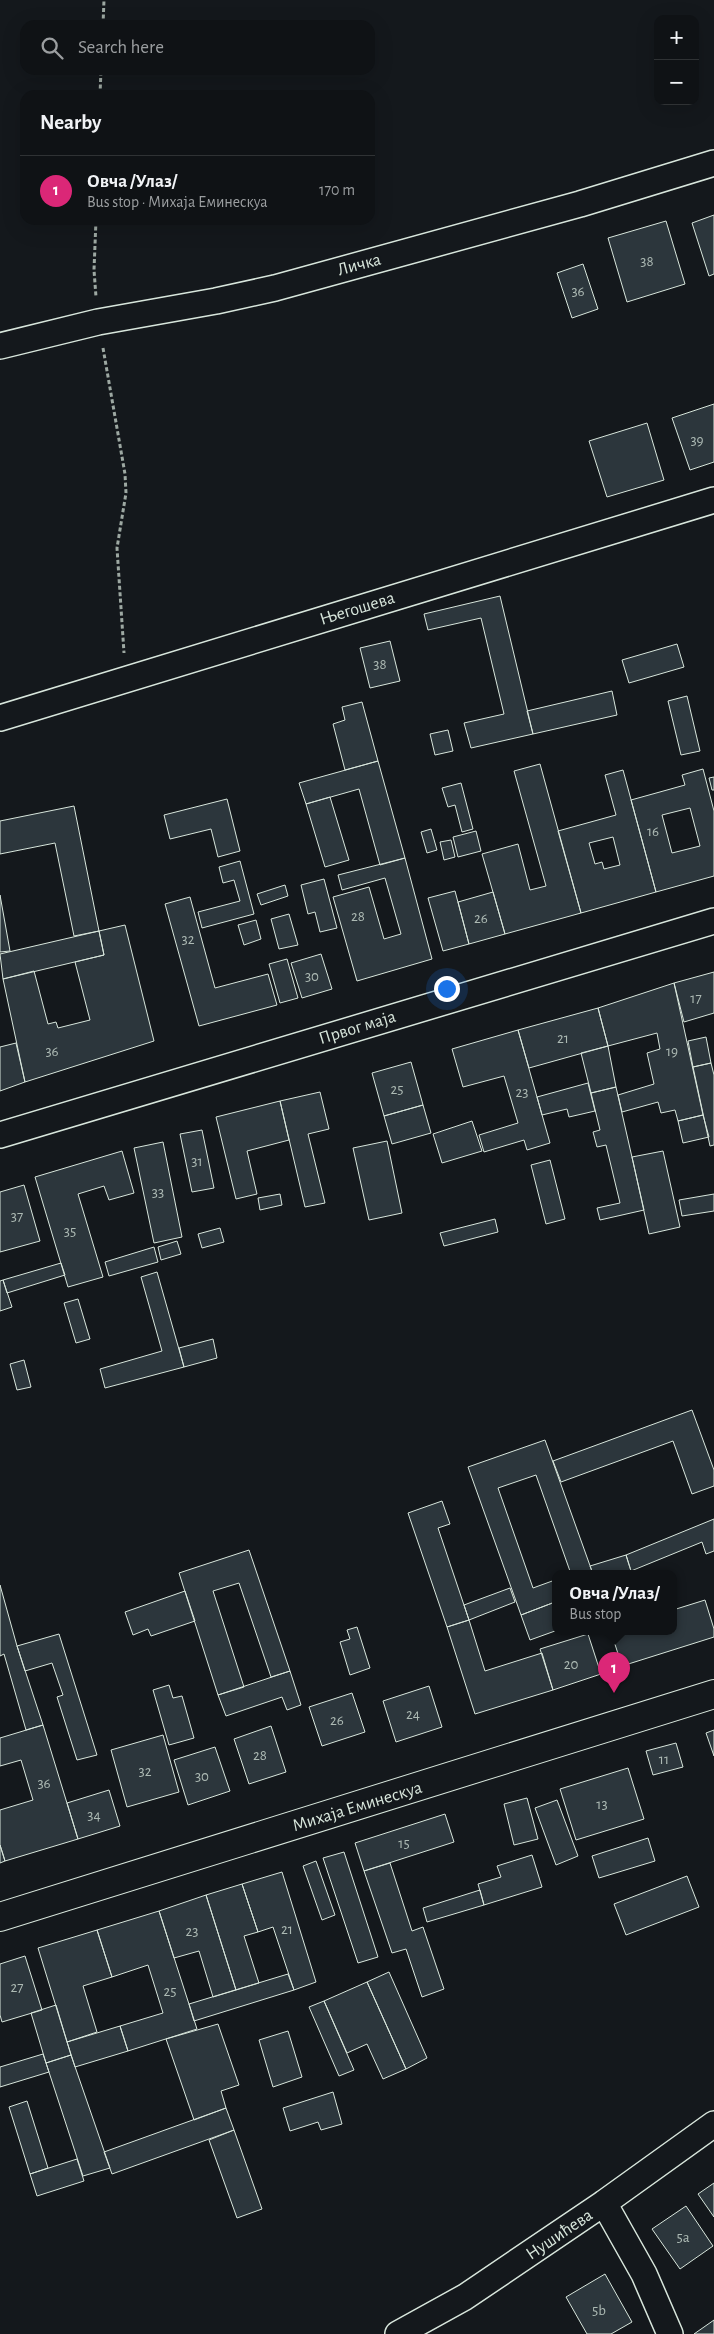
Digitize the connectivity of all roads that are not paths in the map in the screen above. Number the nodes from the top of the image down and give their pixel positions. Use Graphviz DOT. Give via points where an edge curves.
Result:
graph roads {
  1 [pos="714,164"];
  2 [pos="0,346"];
  3 [pos="714,500"];
  4 [pos="0,718"];
  5 [pos="714,921"];
  6 [pos="0,1135"];
  7 [pos="714,1694"];
  8 [pos="0,1917"];
  9 [pos="714,2124"];
  10 [pos="604,2203"];
  11 [pos="398,2334"];
  12 [pos="670,2334"];
  1 -- 2 [label="street, Личка" via="275,288 98,322"];
  3 -- 4 [label="street, Његошева"];
  5 -- 6 [label="street, Првог маја"];
  7 -- 8 [label="street, Михаја Еминескуа"];
  9 -- 10 [label="street, Нушићева"];
  10 -- 11 [label="street, Нушићева" via="465,2297"];
  10 -- 12 [label="street" via="644,2274"];
}
